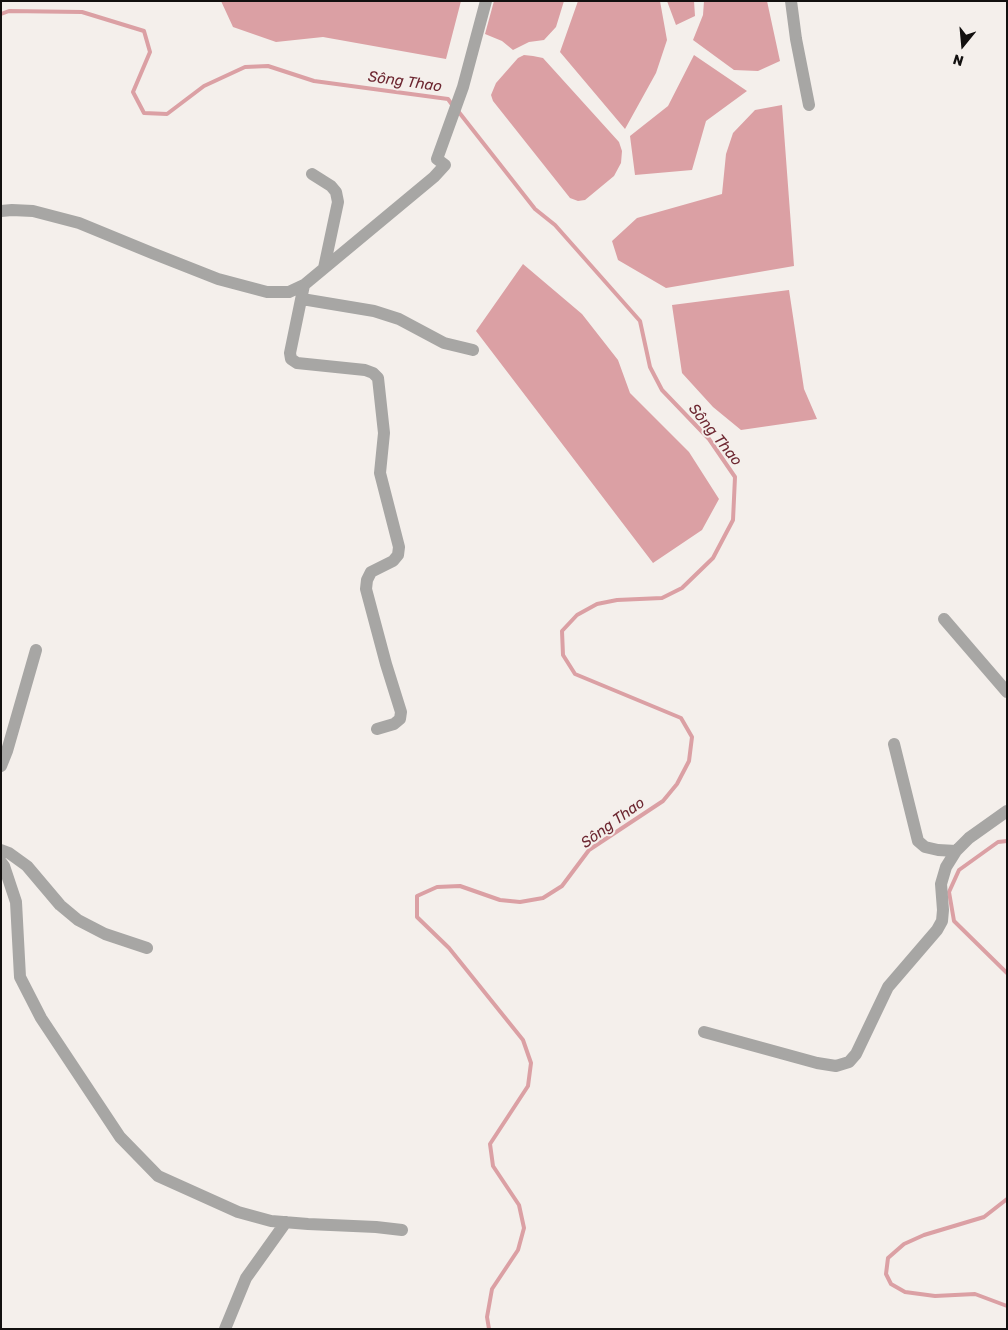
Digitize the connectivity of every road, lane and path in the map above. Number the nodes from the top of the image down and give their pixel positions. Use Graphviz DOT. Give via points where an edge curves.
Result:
graph roads {
  1 [pos="486,1"];
  2 [pos="791,1"];
  3 [pos="809,105"];
  4 [pos="312,174"];
  5 [pos="1,211"];
  6 [pos="324,268"];
  7 [pos="304,285"];
  8 [pos="302,299"];
  9 [pos="473,350"];
  10 [pos="944,619"];
  11 [pos="36,650"];
  12 [pos="1007,692"];
  13 [pos="377,729"];
  14 [pos="894,744"];
  15 [pos="1,766"];
  16 [pos="1007,811"];
  17 [pos="1,850"];
  18 [pos="956,851"];
  19 [pos="1,862"];
  20 [pos="147,948"];
  21 [pos="704,1032"];
  22 [pos="286,1222"];
  23 [pos="402,1230"];
  24 [pos="225,1329"];
  1 -- 6 [label="street" via="459,98 437,160 446,165"];
  2 -- 3 [label="street"];
  4 -- 6 [label="street" via="331,186 338,202"];
  5 -- 7 [label="street" via="33,211 79,222 218,279 267,292 289,292"];
  6 -- 7 [label="street"];
  7 -- 8 [label="street"];
  8 -- 9 [label="street" via="381,313 444,343"];
  8 -- 13 [label="street" via="291,359 297,363 365,370 378,378 384,433 380,473 399,547 393,561 371,572 366,580 366,589 402,712 394,724"];
  10 -- 12 [label="street"];
  11 -- 15 [label="street"];
  14 -- 18 [label="street" via="918,841 925,847"];
  16 -- 18 [label="street"];
  17 -- 20 [label="street" via="27,866 60,905 78,920 105,934"];
  18 -- 21 [label="street" via="946,867 942,884 940,925 888,986 856,1054 849,1062 836,1066 817,1063"];
  19 -- 22 [label="street" via="16,902 20,977 41,1018 120,1137 158,1176 238,1212"];
  22 -- 23 [label="street"];
  22 -- 24 [label="street" via="246,1278"];
}
